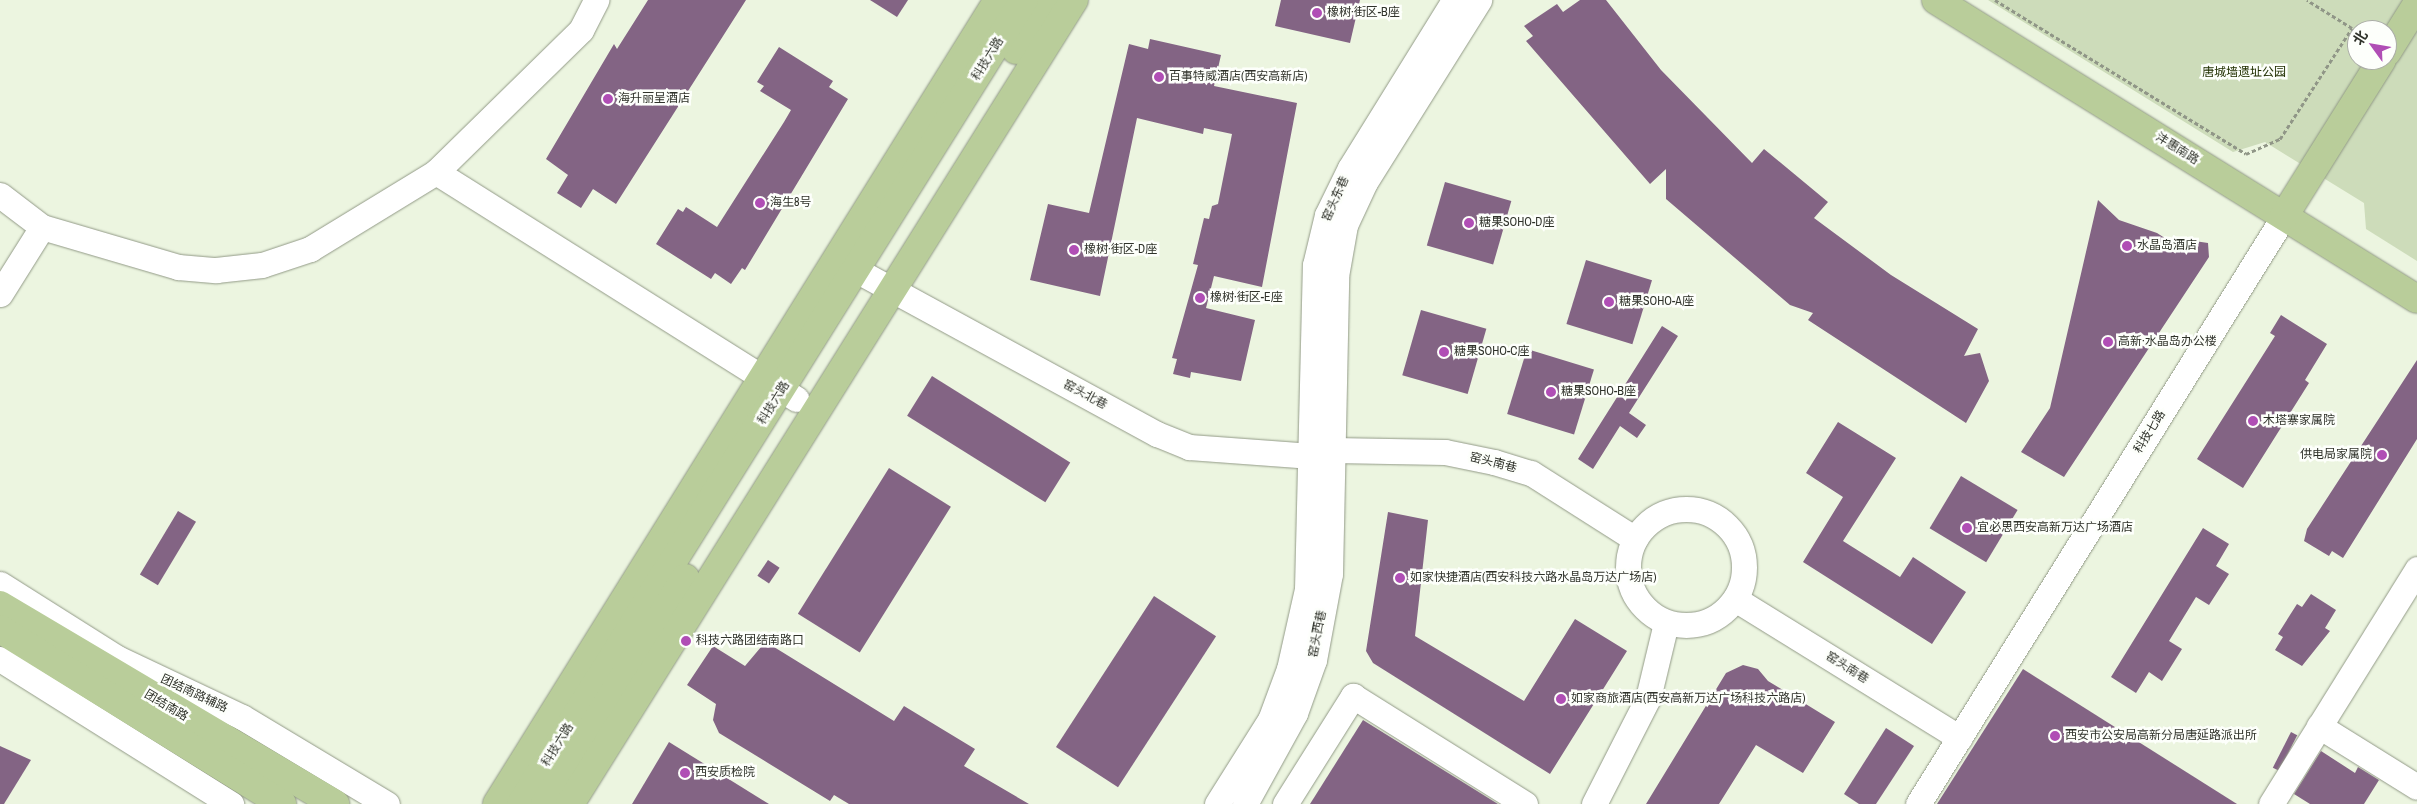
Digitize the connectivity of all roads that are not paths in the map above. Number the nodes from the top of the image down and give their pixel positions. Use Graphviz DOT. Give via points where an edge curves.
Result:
graph roads {
  1 [pos="596,0"];
  2 [pos="998,0"];
  3 [pos="1024,0"];
  4 [pos="1047,0"];
  5 [pos="1074,0"];
  6 [pos="1454,0"];
  7 [pos="1479,0"];
  8 [pos="1936,0"];
  9 [pos="2417,4"];
  10 [pos="2397,36"];
  11 [pos="2376,70"];
  12 [pos="436,172"];
  13 [pos="0,195"];
  14 [pos="2284,216"];
  15 [pos="42,227"];
  16 [pos="873,280"];
  17 [pos="0,294"];
  18 [pos="2417,299"];
  19 [pos="781,389"];
  20 [pos="1322,453"];
  21 [pos="1635,538"];
  22 [pos="2417,569"];
  23 [pos="0,584"];
  24 [pos="1735,599"];
  25 [pos="0,605"];
  26 [pos="1666,623"];
  27 [pos="0,629"];
  28 [pos="0,659"];
  29 [pos="2319,726"];
  30 [pos="1960,738"];
  31 [pos="2417,787"];
  32 [pos="230,804"];
  33 [pos="282,804"];
  34 [pos="335,804"];
  35 [pos="387,804"];
  36 [pos="497,804"];
  37 [pos="520,804"];
  38 [pos="544,804"];
  39 [pos="570,804"];
  40 [pos="1217,804"];
  41 [pos="1245,804"];
  42 [pos="1285,804"];
  43 [pos="1525,804"];
  44 [pos="1594,804"];
  45 [pos="1918,804"];
  46 [pos="2271,804"];
  1 -- 12 [label="street" via="581,30"];
  2 -- 19 [label="main road"];
  3 -- 16 [label="main road, 科技六路"];
  4 -- 16 [label="main road, 科技六路"];
  5 -- 16 [label="main road"];
  6 -- 20 [label="street, 窑头东巷" via="1350,168 1327,215 1315,265"];
  7 -- 20 [label="street, 窑头东巷" via="1365,182 1345,225 1336,276"];
  8 -- 14 [label="main road, 沣惠南路"];
  9 -- 10 [label="main road"];
  11 -- 14 [label="main road, 科技七路"];
  12 -- 15 [label="street" via="310,250 262,265 216,270 178,267"];
  12 -- 19 [label="street"];
  13 -- 15 [label="street"];
  14 -- 18 [label="main road, 沣惠南路"];
  14 -- 30 [label="street, 科技七路"];
  15 -- 17 [label="street"];
  16 -- 19 [label="main road, 科技六路"];
  16 -- 20 [label="street, 窑头北巷" via="1157,434 1189,447"];
  16 -- 39 [label="main road"];
  19 -- 36 [label="main road"];
  19 -- 37 [label="main road, 科技六路"];
  19 -- 38 [label="main road, 科技六路"];
  20 -- 21 [label="street, 窑头南巷" via="1445,452 1494,462 1531,473"];
  20 -- 40 [label="street, 窑头西巷" via="1307,589 1289,669 1270,720"];
  20 -- 41 [label="street, 窑头西巷" via="1330,574 1314,660 1294,713"];
  21 -- 24 [label="street" via="1657,517 1682,508 1720,520 1734,534 1742,553 1744,571"];
  21 -- 26 [label="street" via="1628,560 1628,580 1647,611"];
  22 -- 29 [label="street"];
  23 -- 35 [label="street, 团结南路辅路" via="117,658 242,717"];
  24 -- 26 [label="street" via="1716,617 1699,624"];
  24 -- 30 [label="street, 窑头南巷"];
  25 -- 34 [label="main road, 团结南路"];
  26 -- 44 [label="street" via="1648,698"];
  27 -- 33 [label="main road, 团结南路"];
  28 -- 32 [label="street"];
  29 -- 31 [label="street"];
  29 -- 46 [label="street"];
  30 -- 45 [label="street, 科技七路"];
  42 -- 43 [label="street" via="1353,696"];
}
